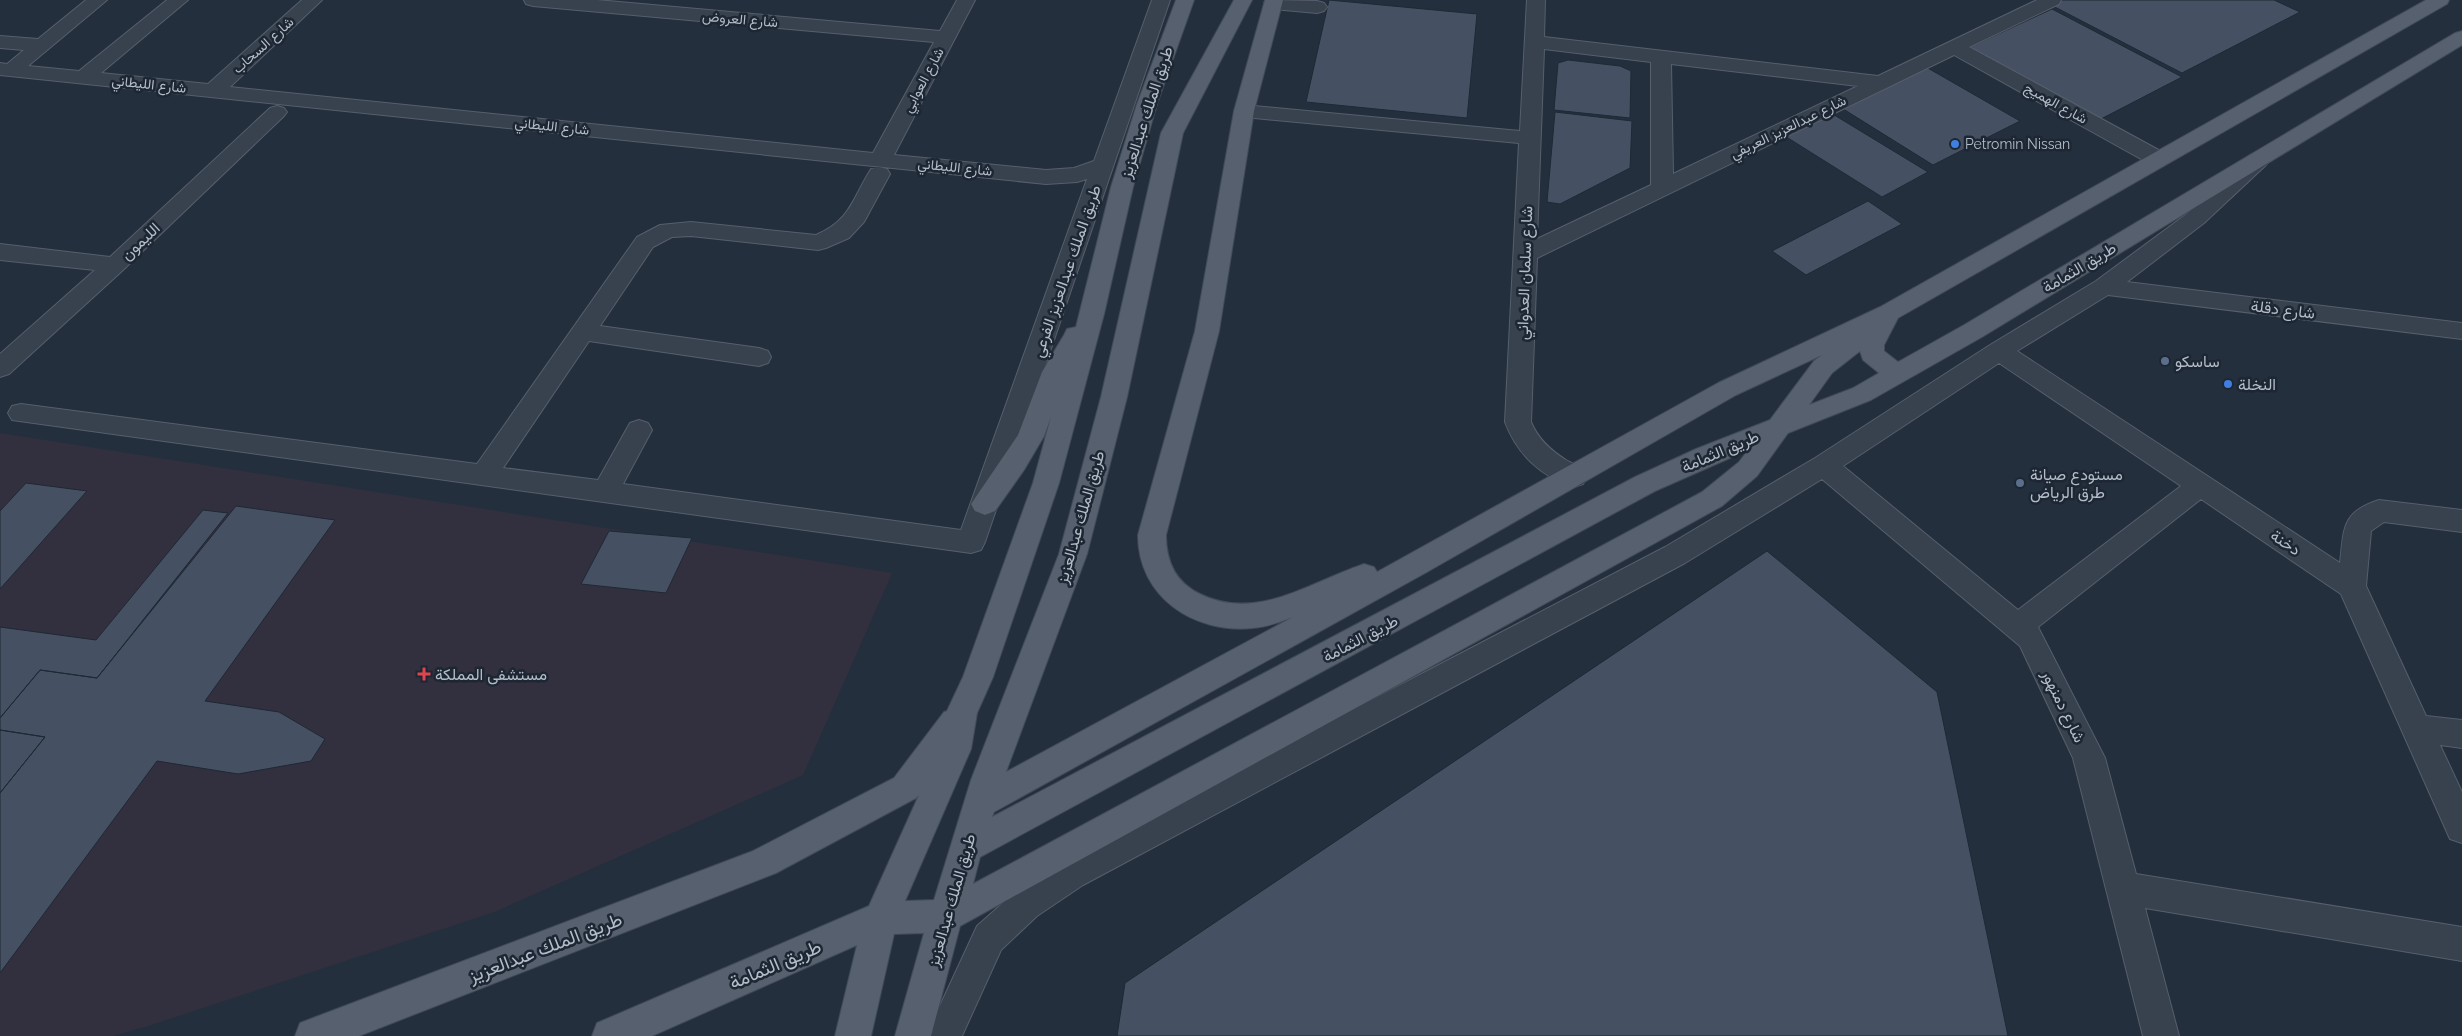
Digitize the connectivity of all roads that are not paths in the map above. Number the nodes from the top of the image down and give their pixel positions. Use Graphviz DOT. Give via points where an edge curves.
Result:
graph roads {
  1 [pos="98,0"];
  2 [pos="180,0"];
  3 [pos="313,0"];
  4 [pos="533,0"];
  5 [pos="966,0"];
  6 [pos="1161,0"];
  7 [pos="1185,0"];
  8 [pos="1243,0"];
  9 [pos="1536,0"];
  10 [pos="2052,0"];
  11 [pos="2440,0"];
  12 [pos="1274,2"];
  13 [pos="1318,7"];
  14 [pos="946,37"];
  15 [pos="2462,37"];
  16 [pos="0,42"];
  17 [pos="1534,42"];
  18 [pos="41,45"];
  19 [pos="1954,47"];
  20 [pos="1661,57"];
  21 [pos="4,74"];
  22 [pos="84,77"];
  23 [pos="1879,82"];
  24 [pos="213,91"];
  25 [pos="277,112"];
  26 [pos="1244,112"];
  27 [pos="1530,138"];
  28 [pos="2262,157"];
  29 [pos="2158,159"];
  30 [pos="1103,165"];
  31 [pos="880,167"];
  32 [pos="1662,188"];
  33 [pos="1077,198"];
  34 [pos="0,252"];
  35 [pos="1525,254"];
  36 [pos="115,265"];
  37 [pos="2104,287"];
  38 [pos="1889,313"];
  39 [pos="1092,314"];
  40 [pos="2462,331"];
  41 [pos="583,332"];
  42 [pos="1999,351"];
  43 [pos="759,357"];
  44 [pos="0,368"];
  45 [pos="1896,374"];
  46 [pos="21,414"];
  47 [pos="1780,425"];
  48 [pos="639,430"];
  49 [pos="1824,466"];
  50 [pos="484,475"];
  51 [pos="1574,477"];
  52 [pos="2201,485"];
  53 [pos="606,491"];
  54 [pos="985,504"];
  55 [pos="2462,521"];
  56 [pos="1417,564"];
  57 [pos="2352,586"];
  58 [pos="2017,627"];
  59 [pos="962,713"];
  60 [pos="2417,728"];
  61 [pos="2462,734"];
  62 [pos="955,749"];
  63 [pos="996,754"];
  64 [pos="979,803"];
  65 [pos="2462,828"];
  66 [pos="966,848"];
  67 [pos="2121,888"];
  68 [pos="946,916"];
  69 [pos="881,918"];
  70 [pos="2462,944"];
  71 [pos="313,1036"];
  72 [pos="610,1036"];
  73 [pos="853,1036"];
  74 [pos="912,1036"];
  75 [pos="944,1036"];
  76 [pos="2161,1036"];
  1 -- 18 [label="street"];
  2 -- 22 [label="street"];
  3 -- 24 [label="street, شارع السحاب"];
  4 -- 14 [label="street, شارع العروض"];
  5 -- 14 [label="street, شارع العوابي"];
  6 -- 30 [label="street, طريق الملك عبدالعزيز الفرعي"];
  7 -- 39 [label="main road, طريق الملك عبدالعزيز" via="1147,104 1122,187"];
  8 -- 63 [label="main road, طريق الملك عبدالعزيز" via="1172,133 1114,397 1073,554"];
  9 -- 17 [label="street, شارع سلمان العدواني"];
  10 -- 19 [label="street, شارع عبدالعزيز العريفي"];
  11 -- 29 [label="main road"];
  12 -- 13 [label="street"];
  12 -- 26 [label="main road"];
  14 -- 31 [label="street, شارع العوابي"];
  15 -- 28 [label="main road, طريق الثمامة"];
  16 -- 18 [label="street"];
  17 -- 20 [label="street"];
  17 -- 27 [label="street, شارع سلمان العدواني"];
  18 -- 21 [label="street"];
  19 -- 23 [label="street, شارع عبدالعزيز العريفي"];
  19 -- 29 [label="street, شارع الهميج"];
  20 -- 23 [label="street"];
  20 -- 32 [label="street"];
  21 -- 22 [label="street, شارع الليطاني"];
  21 -- 25 [label="street, شارع الليطاني"];
  22 -- 24 [label="street, شارع الليطاني"];
  23 -- 32 [label="street, شارع عبدالعزيز العريفي"];
  24 -- 31 [label="street, شارع الليطاني"];
  25 -- 31 [label="street, شارع الليطاني"];
  25 -- 36 [label="street, الليمون"];
  26 -- 27 [label="street"];
  26 -- 56 [label="main road" via="1207,331 1152,535 1155,567 1164,582 1195,607 1236,618 1278,612 1375,572"];
  27 -- 35 [label="street, شارع سلمان العدواني"];
  28 -- 37 [label="street" via="2196,218"];
  28 -- 45 [label="main road, طريق الثمامة"];
  29 -- 38 [label="main road"];
  30 -- 31 [label="street, شارع الليطاني" via="1077,174 1046,177"];
  30 -- 33 [label="street, طريق الملك عبدالعزيز الفرعي"];
  31 -- 33 [label="street, شارع الليطاني"];
  31 -- 41 [label="street, شارع العوابي" via="856,217 841,233 818,243 691,229 668,230 645,242"];
  32 -- 35 [label="street, شارع عبدالعزيز العريفي"];
  33 -- 54 [label="street, طريق الملك عبدالعزيز الفرعي"];
  34 -- 36 [label="street"];
  35 -- 51 [label="street, شارع سلمان العدواني" via="1518,422 1528,444 1539,456"];
  36 -- 44 [label="street, الليمون"];
  37 -- 40 [label="street, شارع دقلة"];
  37 -- 42 [label="street"];
  38 -- 45 [label="main road" via="1872,345 1872,354"];
  38 -- 47 [label="main road" via="1823,368"];
  38 -- 51 [label="main road" via="1728,389"];
  39 -- 54 [label="main road" via="1055,372 1031,436"];
  39 -- 59 [label="main road, طريق الملك عبدالعزيز" via="1046,482 978,677"];
  41 -- 43 [label="street"];
  41 -- 50 [label="street, شارع العوابي"];
  42 -- 49 [label="street"];
  42 -- 52 [label="street, دخنة"];
  45 -- 47 [label="main road, طريق الثمامة" via="1862,394"];
  46 -- 50 [label="street"];
  47 -- 66 [label="main road, طريق الثمامة" via="1636,489"];
  47 -- 68 [label="main road" via="1748,469 1712,499"];
  48 -- 53 [label="street"];
  49 -- 58 [label="street, شارع دمنهور"];
  49 -- 75 [label="street" via="1675,555 1071,874 1025,904 989,938"];
  50 -- 53 [label="street"];
  51 -- 56 [label="main road"];
  52 -- 57 [label="street, دخنة"];
  52 -- 58 [label="street"];
  53 -- 54 [label="street, طريق الملك عبدالعزيز الفرعي" via="971,542"];
  55 -- 57 [label="street" via="2379,511 2358,526"];
  56 -- 64 [label="main road"];
  57 -- 60 [label="street"];
  58 -- 67 [label="street, شارع دمنهور" via="2031,638 2090,758"];
  59 -- 62 [label="main road, طريق الملك عبدالعزيز"];
  59 -- 71 [label="main road, طريق الملك عبدالعزيز" via="905,788 764,862"];
  60 -- 61 [label="street"];
  60 -- 65 [label="street"];
  62 -- 63 [label="main road"];
  62 -- 69 [label="main road, طريق الملك عبدالعزيز"];
  63 -- 64 [label="main road, طريق الملك عبدالعزيز"];
  64 -- 66 [label="main road, طريق الملك عبدالعزيز"];
  66 -- 68 [label="main road, طريق الملك عبدالعزيز"];
  67 -- 70 [label="street"];
  67 -- 76 [label="street, شارع دمنهور"];
  68 -- 69 [label="main road, طريق الثمامة"];
  68 -- 74 [label="main road, طريق الملك عبدالعزيز"];
  69 -- 72 [label="main road, طريق الثمامة"];
  69 -- 73 [label="main road, طريق الملك عبدالعزيز"];
}
